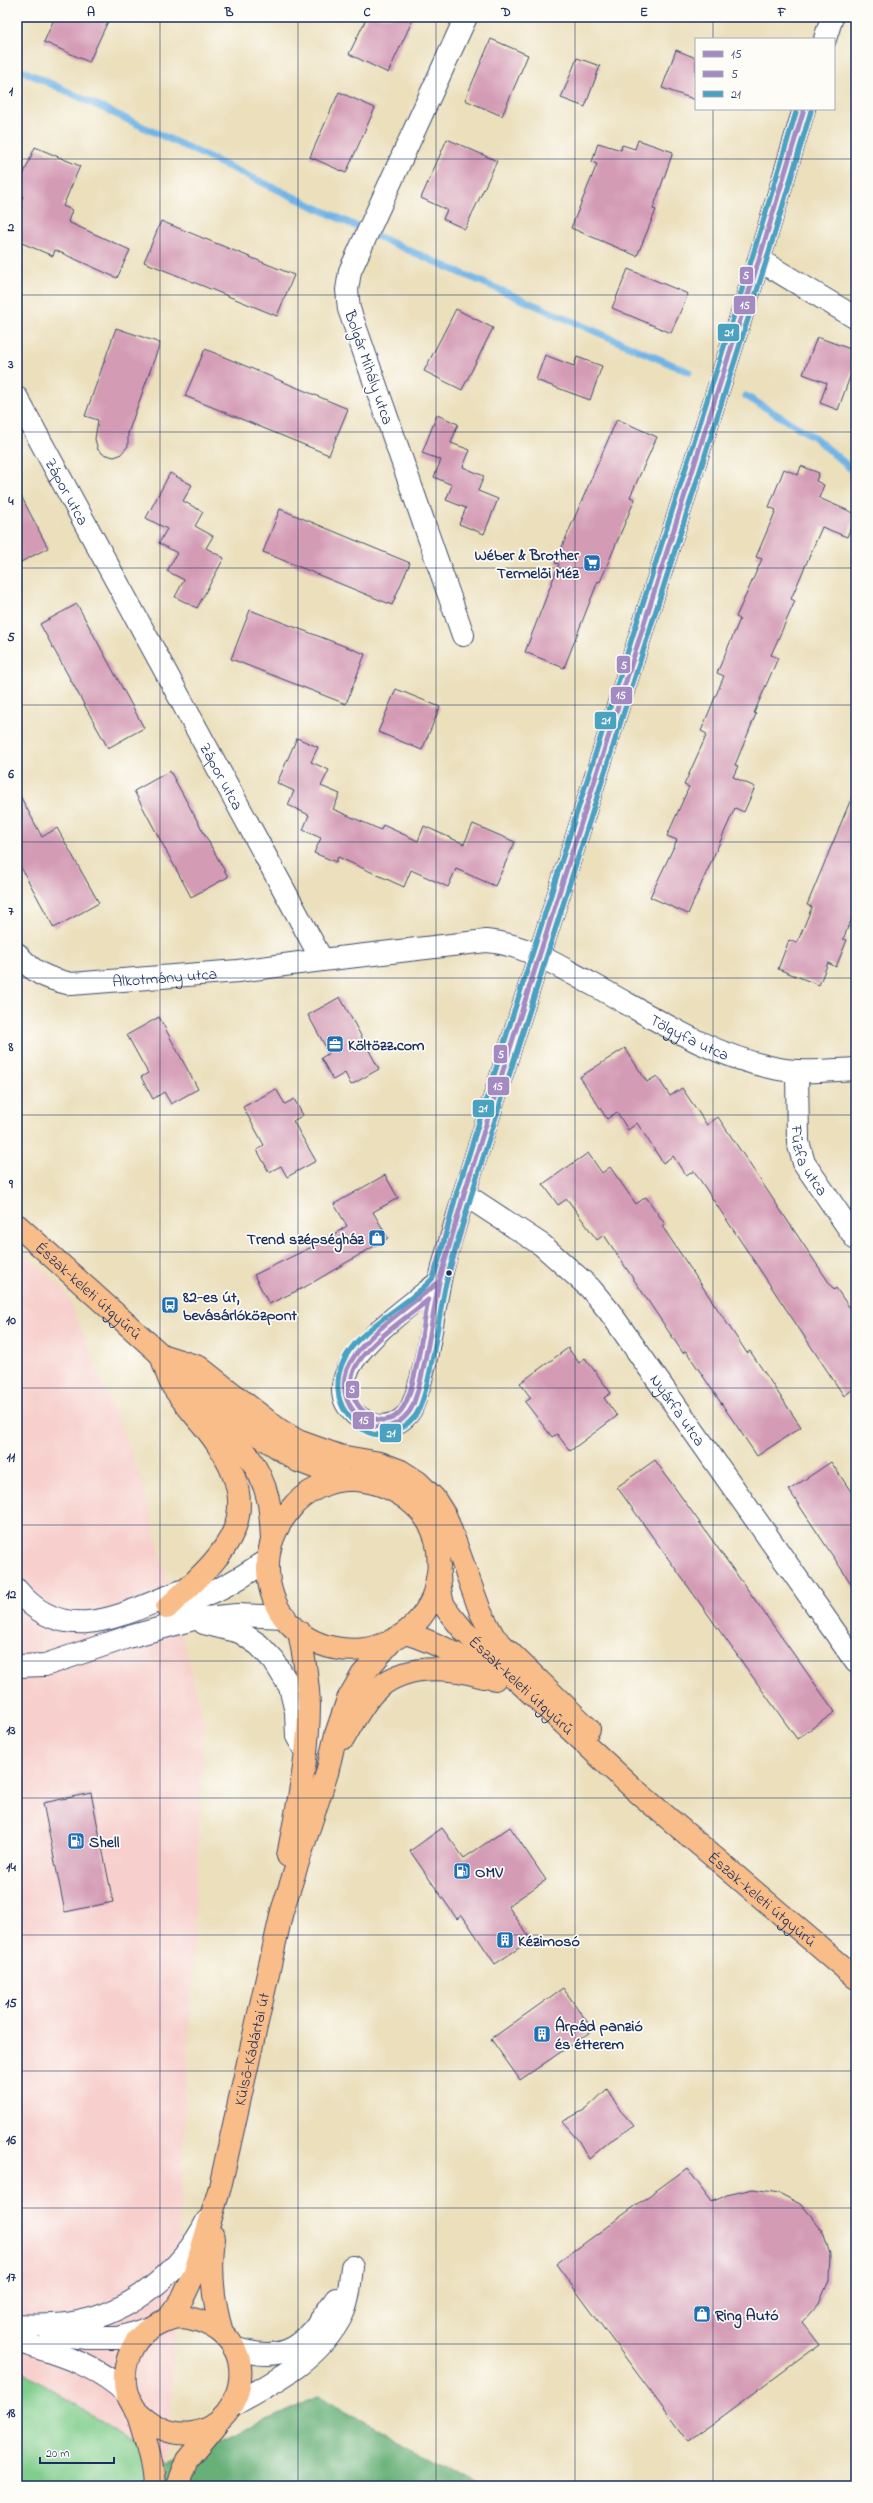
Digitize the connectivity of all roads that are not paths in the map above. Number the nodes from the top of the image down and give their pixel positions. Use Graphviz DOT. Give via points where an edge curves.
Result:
graph roads {
  1 [pos="466,17"];
  2 [pos="832,17"];
  3 [pos="825,38"];
  4 [pos="804,110"];
  5 [pos="760,260"];
  6 [pos="856,318"];
  7 [pos="17,398"];
  8 [pos="463,635"];
  9 [pos="17,954"];
  10 [pos="539,955"];
  11 [pos="322,960"];
  12 [pos="856,1069"];
  13 [pos="797,1070"];
  14 [pos="464,1194"];
  15 [pos="17,1225"];
  16 [pos="856,1239"];
  17 [pos="439,1282"];
  18 [pos="161,1355"];
  19 [pos="349,1480"];
  20 [pos="270,1549"];
  21 [pos="439,1566"];
  22 [pos="187,1589"];
  23 [pos="17,1590"];
  24 [pos="167,1608"];
  25 [pos="194,1619"];
  26 [pos="292,1624"];
  27 [pos="125,1638"];
  28 [pos="398,1638"];
  29 [pos="856,1662"];
  30 [pos="17,1666"];
  31 [pos="498,1682"];
  32 [pos="306,1752"];
  33 [pos="327,1773"];
  34 [pos="634,1789"];
  35 [pos="282,1911"];
  36 [pos="856,1978"];
  37 [pos="220,2187"];
  38 [pos="214,2208"];
  39 [pos="159,2324"];
  40 [pos="17,2325"];
  41 [pos="17,2329"];
  42 [pos="228,2340"];
  43 [pos="17,2341"];
  44 [pos="132,2402"];
  45 [pos="227,2412"];
  46 [pos="154,2486"];
  47 [pos="177,2486"];
  1 -- 8 [label="street, Bolgár Mihály utca" via="350,271 347,290 349,309"];
  2 -- 3 [label="street"];
  4 -- 5 [label="street"];
  5 -- 6 [label="street"];
  5 -- 10 [label="street"];
  7 -- 11 [label="street, Zápor utca"];
  9 -- 11 [label="street, Alkotmány utca" via="31,969 49,979 71,984 238,971"];
  10 -- 11 [label="street" via="507,943 486,941"];
  10 -- 13 [label="street, Tölgyfa utca" via="708,1046 775,1069"];
  10 -- 14 [label="street"];
  12 -- 13 [label="street, Tölgyfa utca"];
  13 -- 16 [label="street, Fűzfa utca" via="798,1142 804,1163"];
  14 -- 17 [label="street"];
  14 -- 29 [label="street, Nyárfa utca" via="542,1245 590,1288 609,1310"];
  15 -- 18 [label="main road, Észak-keleti útgyűrű"];
  17 -- 17 [label="street" via="364,1344 350,1364 344,1380 345,1397 353,1412 367,1424 383,1428 398,1423 410,1411 417,1392"];
  18 -- 19 [label="main road" via="259,1435 298,1461"];
  18 -- 20 [label="main road" via="245,1449 268,1500"];
  18 -- 22 [label="main road" via="172,1385 218,1444 232,1470 238,1498 236,1527 224,1550"];
  18 -- 34 [label="main road" via="199,1366 278,1429 298,1441 340,1456 380,1463 401,1471 418,1482 434,1498 446,1517 481,1613 494,1637 582,1721 614,1757"];
  19 -- 20 [label="main road" via="328,1483 294,1504 280,1520"];
  19 -- 21 [label="main road" via="369,1481 389,1487 407,1498 431,1529 437,1547"];
  20 -- 24 [label="street" via="240,1580 189,1602"];
  20 -- 26 [label="main road" via="269,1580 274,1599"];
  21 -- 28 [label="main road" via="430,1603 420,1620"];
  21 -- 34 [label="main road, Észak-keleti útgyűrű" via="444,1604 464,1632"];
  22 -- 23 [label="street" via="109,1618 74,1624 42,1613 28,1603"];
  22 -- 24 [label="main road"];
  24 -- 27 [label="street"];
  25 -- 26 [label="street" via="237,1614"];
  25 -- 27 [label="street"];
  25 -- 32 [label="street" via="240,1632 259,1645 274,1661 290,1687 296,1712 297,1736"];
  26 -- 28 [label="main road" via="315,1642 333,1649 371,1649"];
  26 -- 32 [label="main road" via="306,1669 309,1705"];
  27 -- 30 [label="street" via="45,1665"];
  28 -- 31 [label="main road, Észak-keleti útgyűrű" via="432,1641 471,1660"];
  28 -- 33 [label="main road" via="362,1675 348,1699"];
  31 -- 33 [label="main road" via="463,1670 442,1668 419,1670 385,1683 374,1692 362,1708"];
  31 -- 34 [label="main road, Észak-keleti útgyűrű" via="602,1771"];
  32 -- 35 [label="main road" via="283,1886"];
  33 -- 35 [label="main road"];
  34 -- 36 [label="main road, Észak-keleti útgyűrű"];
  35 -- 37 [label="main road, Külső-Kádártai út"];
  37 -- 38 [label="main road, Külső-Kádártai út"];
  37 -- 42 [label="main road, Külső-Kádártai út" via="212,2254 214,2295"];
  38 -- 39 [label="main road, Külső-Kádártai út" via="195,2272 183,2298"];
  38 -- 40 [label="street" via="184,2257 154,2287 114,2311 78,2322"];
  39 -- 41 [label="street" via="119,2338 87,2338"];
  39 -- 42 [label="main road" via="185,2318 205,2322"];
  39 -- 44 [label="main road, Külső-Kádártai út" via="137,2341 128,2357 124,2375"];
  42 -- 45 [label="main road, Külső-Kádártai út" via="240,2367 240,2386"];
  42 -- 45 [label="street" via="252,2353 276,2355 298,2345 317,2326 337,2298 352,2267 343,2314 330,2335 289,2373"];
  43 -- 44 [label="street" via="90,2367 114,2381"];
  44 -- 45 [label="main road" via="149,2423 165,2431 184,2434 203,2430"];
  44 -- 46 [label="main road, Külső-Kádártai út" via="147,2446"];
  45 -- 47 [label="main road, Külső-Kádártai út" via="187,2460"];
}
